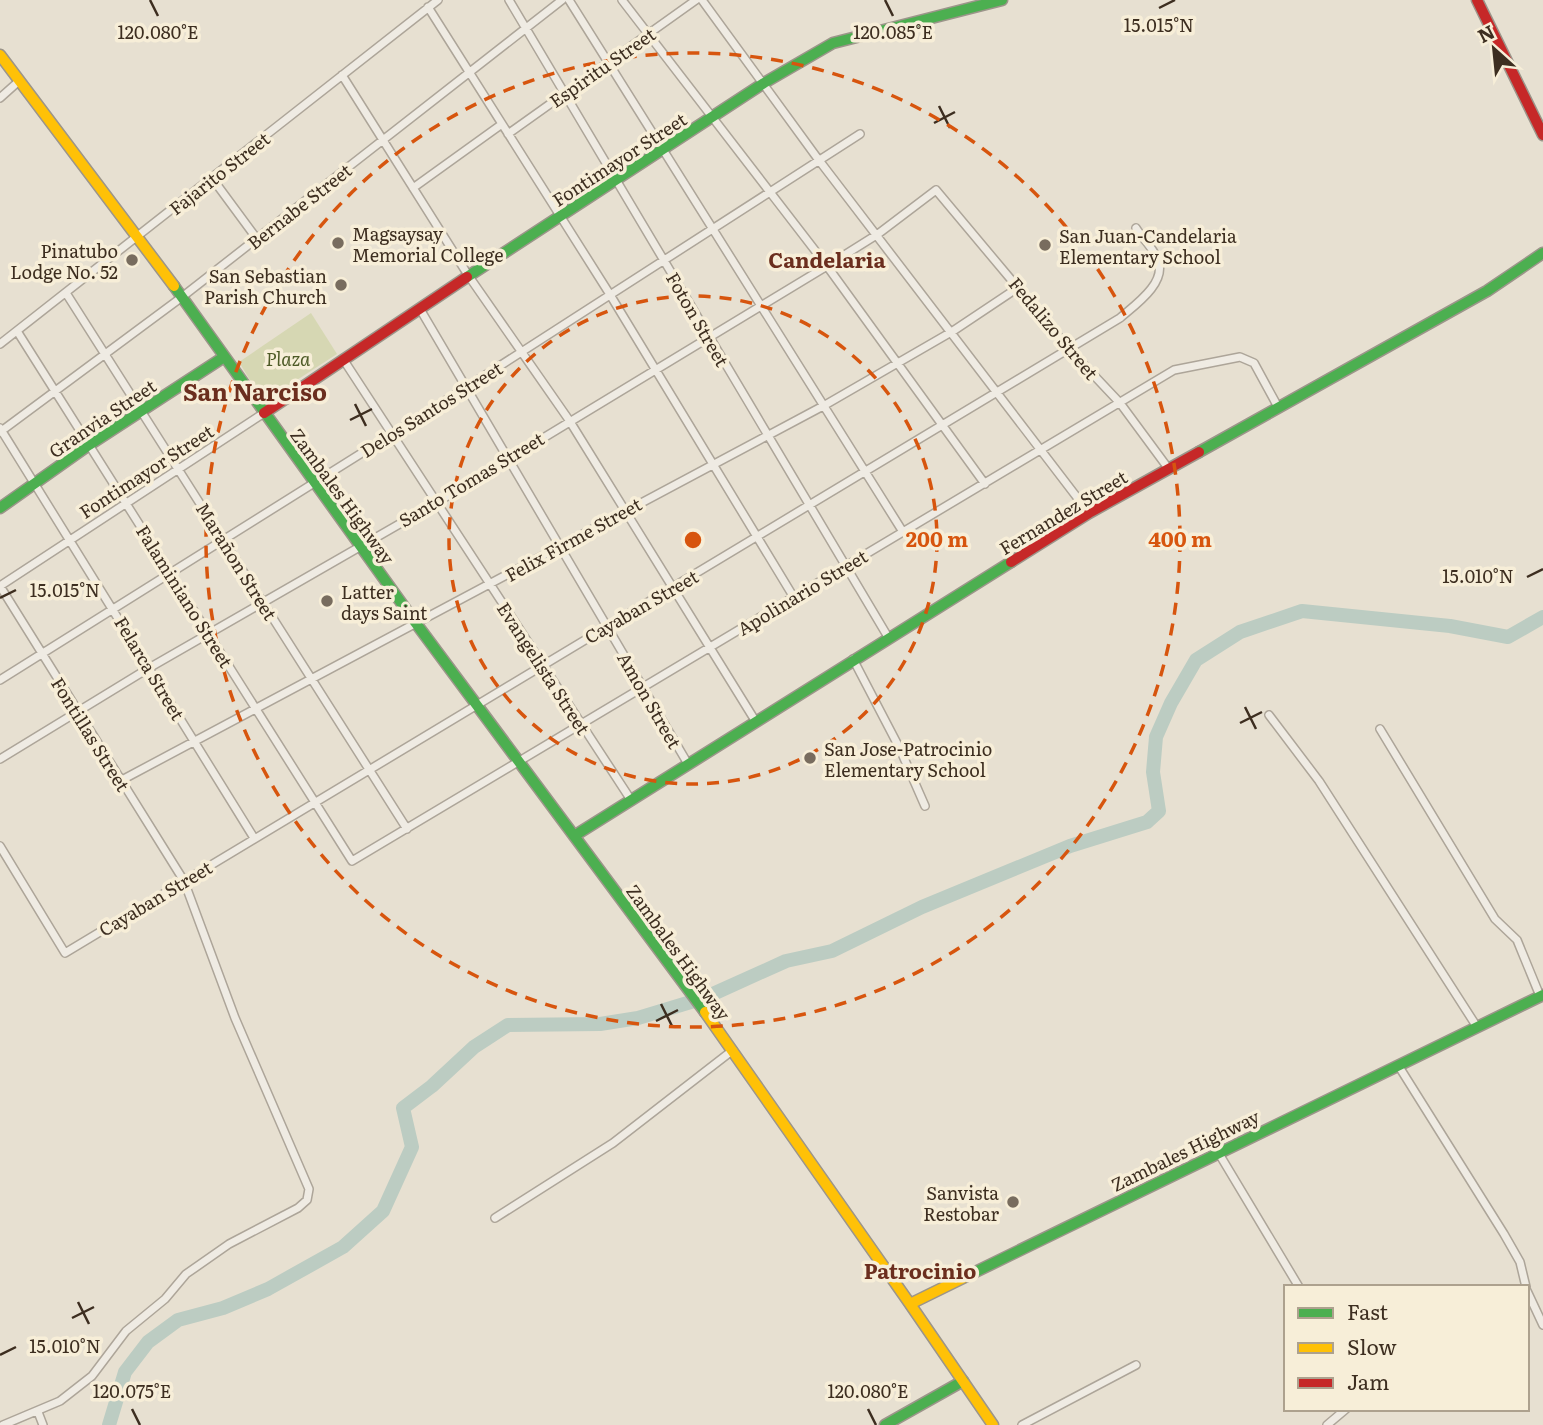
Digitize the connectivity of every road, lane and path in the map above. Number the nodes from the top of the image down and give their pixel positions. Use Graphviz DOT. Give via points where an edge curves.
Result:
graph roads {
  1 [pos="438,0"];
  2 [pos="509,0"];
  3 [pos="562,0"];
  4 [pos="569,0"];
  5 [pos="622,0"];
  6 [pos="696,0"];
  7 [pos="702,0"];
  8 [pos="1002,0"];
  9 [pos="1477,0"];
  10 [pos="428,7"];
  11 [pos="526,28"];
  12 [pos="648,35"];
  13 [pos="0,55"];
  14 [pos="608,63"];
  15 [pos="469,72"];
  16 [pos="342,75"];
  17 [pos="19,81"];
  18 [pos="764,83"];
  19 [pos="565,94"];
  20 [pos="0,99"];
  21 [pos="713,116"];
  22 [pos="502,124"];
  23 [pos="1542,132"];
  24 [pos="508,134"];
  25 [pos="860,134"];
  26 [pos="383,140"];
  27 [pos="663,149"];
  28 [pos="818,159"];
  29 [pos="212,178"];
  30 [pos="615,180"];
  31 [pos="413,188"];
  32 [pos="936,190"];
  33 [pos="769,191"];
  34 [pos="560,215"];
  35 [pos="712,227"];
  36 [pos="1136,228"];
  37 [pos="878,234"];
  38 [pos="136,239"];
  39 [pos="257,239"];
  40 [pos="1543,253"];
  41 [pos="662,258"];
  42 [pos="827,266"];
  43 [pos="468,275"];
  44 [pos="1019,287"];
  45 [pos="66,293"];
  46 [pos="608,293"];
  47 [pos="182,297"];
  48 [pos="760,305"];
  49 [pos="420,309"];
  50 [pos="17,331"];
  51 [pos="953,331"];
  52 [pos="708,337"];
  53 [pos="0,344"];
  54 [pos="1070,350"];
  55 [pos="522,351"];
  56 [pos="105,354"];
  57 [pos="224,357"];
  58 [pos="342,359"];
  59 [pos="899,363"];
  60 [pos="654,369"];
  61 [pos="467,387"];
  62 [pos="55,390"];
  63 [pos="997,390"];
  64 [pos="1120,403"];
  65 [pos="825,405"];
  66 [pos="1278,407"];
  67 [pos="140,410"];
  68 [pos="264,413"];
  69 [pos="569,420"];
  70 [pos="943,424"];
  71 [pos="1,431"];
  72 [pos="391,434"];
  73 [pos="766,435"];
  74 [pos="89,445"];
  75 [pos="1041,453"];
  76 [pos="508,458"];
  77 [pos="712,463"];
  78 [pos="1168,468"];
  79 [pos="179,469"];
  80 [pos="866,472"];
  81 [pos="34,483"];
  82 [pos="314,483"];
  83 [pos="985,484"];
  84 [pos="126,503"];
  85 [pos="436,503"];
  86 [pos="809,506"];
  87 [pos="0,508"];
  88 [pos="625,510"];
  89 [pos="1088,513"];
  90 [pos="903,532"];
  91 [pos="758,537"];
  92 [pos="71,539"];
  93 [pos="224,540"];
  94 [pos="359,544"];
  95 [pos="559,546"];
  96 [pos="845,566"];
  97 [pos="172,573"];
  98 [pos="490,585"];
  99 [pos="0,586"];
  100 [pos="675,587"];
  101 [pos="793,596"];
  102 [pos="262,601"];
  103 [pos="114,609"];
  104 [pos="415,622"];
  105 [pos="606,625"];
  106 [pos="208,633"];
  107 [pos="888,637"];
  108 [pos="711,646"];
  109 [pos="40,654"];
  110 [pos="853,659"];
  111 [pos="542,664"];
  112 [pos="149,668"];
  113 [pos="0,680"];
  114 [pos="312,680"];
  115 [pos="642,686"];
  116 [pos="476,704"];
  117 [pos="257,709"];
  118 [pos="76,711"];
  119 [pos="1269,715"];
  120 [pos="756,722"];
  121 [pos="580,723"];
  122 [pos="1380,729"];
  123 [pos="195,742"];
  124 [pos="0,759"];
  125 [pos="518,760"];
  126 [pos="688,764"];
  127 [pos="369,769"];
  128 [pos="120,781"];
  129 [pos="631,800"];
  130 [pos="315,802"];
  131 [pos="925,806"];
  132 [pos="407,829"];
  133 [pos="574,836"];
  134 [pos="254,838"];
  135 [pos="0,846"];
  136 [pos="352,861"];
  137 [pos="184,881"];
  138 [pos="1541,995"];
  139 [pos="1477,1027"];
  140 [pos="733,1050"];
  141 [pos="1398,1065"];
  142 [pos="1218,1151"];
  143 [pos="495,1218"];
  144 [pos="1298,1285"];
  145 [pos="1526,1285"];
  146 [pos="1529,1294"];
  147 [pos="910,1304"];
  148 [pos="1543,1325"];
  149 [pos="1136,1365"];
  150 [pos="963,1381"];
  151 [pos="1344,1411"];
  152 [pos="38,1412"];
  153 [pos="3,1425"];
  154 [pos="43,1425"];
  155 [pos="885,1425"];
  156 [pos="993,1425"];
  157 [pos="1022,1425"];
  158 [pos="1326,1425"];
  1 -- 10 [label="street, Fajarito Street"];
  2 -- 11 [label="street, Foton Street"];
  3 -- 11 [label="street, Bernabe Street"];
  4 -- 14 [label="street"];
  5 -- 12 [label="street"];
  6 -- 12 [label="street, Espiritu Street"];
  7 -- 18 [label="street"];
  8 -- 18 [label="street, Fontimayor Street" via="833,43"];
  9 -- 23 [label="street"];
  10 -- 15 [label="street"];
  10 -- 16 [label="street, Fajarito Street"];
  11 -- 15 [label="street, Bernabe Street"];
  11 -- 19 [label="street, Foton Street"];
  12 -- 14 [label="street, Espiritu Street"];
  12 -- 21 [label="street"];
  13 -- 17 [label="street, Zambales Highway"];
  14 -- 19 [label="street, Espiritu Street"];
  14 -- 27 [label="street"];
  15 -- 22 [label="street"];
  15 -- 26 [label="street, Bernabe Street"];
  16 -- 26 [label="street"];
  16 -- 29 [label="street, Fajarito Street"];
  17 -- 20 [label="street"];
  17 -- 38 [label="street, Zambales Highway"];
  18 -- 21 [label="street, Fontimayor Street"];
  18 -- 28 [label="street"];
  19 -- 24 [label="street, Espiritu Street"];
  19 -- 30 [label="street, Foton Street"];
  21 -- 27 [label="street, Fontimayor Street"];
  21 -- 33 [label="street"];
  22 -- 24 [label="street"];
  22 -- 31 [label="street"];
  24 -- 34 [label="street"];
  25 -- 28 [label="street, Delos Santos Street"];
  26 -- 31 [label="street"];
  26 -- 39 [label="street, Bernabe Street"];
  27 -- 30 [label="street, Fontimayor Street"];
  27 -- 35 [label="street"];
  28 -- 33 [label="street, Delos Santos Street"];
  28 -- 37 [label="street"];
  29 -- 38 [label="street, Fajarito Street"];
  29 -- 39 [label="street"];
  30 -- 34 [label="street, Fontimayor Street"];
  30 -- 41 [label="street, Foton Street"];
  31 -- 43 [label="street"];
  32 -- 37 [label="street, Santo Tomas Street"];
  32 -- 44 [label="street, Fedalizo Street"];
  33 -- 35 [label="street, Delos Santos Street"];
  33 -- 42 [label="street"];
  34 -- 43 [label="street, Fontimayor Street"];
  34 -- 46 [label="street"];
  35 -- 41 [label="street, Delos Santos Street"];
  35 -- 48 [label="street"];
  36 -- 54 [label="street, Cayaban Street" via="1159,261 1159,275 1137,304"];
  37 -- 42 [label="street, Santo Tomas Street"];
  37 -- 51 [label="street"];
  38 -- 45 [label="street, Fajarito Street"];
  38 -- 47 [label="street, Zambales Highway"];
  39 -- 47 [label="street, Bernabe Street"];
  40 -- 66 [label="street, Fernandez Street" via="1487,291"];
  41 -- 46 [label="street, Delos Santos Street"];
  41 -- 52 [label="street, Foton Street"];
  42 -- 48 [label="street, Santo Tomas Street"];
  42 -- 59 [label="street"];
  43 -- 49 [label="street, Fontimayor Street"];
  43 -- 55 [label="street"];
  44 -- 51 [label="street, Felix Firme Street"];
  44 -- 54 [label="street, Fedalizo Street"];
  45 -- 50 [label="street, Fajarito Street"];
  45 -- 56 [label="street, Marañon Street"];
  46 -- 55 [label="street, Delos Santos Street"];
  46 -- 60 [label="street"];
  47 -- 56 [label="street, Bernabe Street"];
  47 -- 57 [label="street, Zambales Highway"];
  48 -- 52 [label="street, Santo Tomas Street"];
  48 -- 65 [label="street"];
  49 -- 58 [label="street, Fontimayor Street"];
  49 -- 61 [label="street, Amon Street"];
  50 -- 53 [label="street, Fajarito Street"];
  50 -- 62 [label="street, Falaminiano Street"];
  51 -- 59 [label="street, Felix Firme Street"];
  51 -- 63 [label="street"];
  52 -- 60 [label="street, Santo Tomas Street"];
  52 -- 73 [label="street, Foton Street"];
  54 -- 63 [label="street, Cayaban Street"];
  54 -- 64 [label="street, Fedalizo Street"];
  55 -- 61 [label="street, Delos Santos Street"];
  55 -- 69 [label="street"];
  56 -- 62 [label="street, Bernabe Street"];
  56 -- 67 [label="street, Marañon Street"];
  57 -- 67 [label="street, Granvia Street"];
  57 -- 68 [label="street, Zambales Highway"];
  58 -- 68 [label="street, Fontimayor Street"];
  58 -- 72 [label="street, Evangelista Street"];
  59 -- 65 [label="street, Felix Firme Street"];
  59 -- 70 [label="street"];
  60 -- 69 [label="street, Santo Tomas Street"];
  60 -- 77 [label="street"];
  61 -- 72 [label="street, Delos Santos Street"];
  61 -- 76 [label="street, Amon Street"];
  62 -- 71 [label="street, Bernabe Street"];
  62 -- 74 [label="street, Falaminiano Street"];
  63 -- 70 [label="street, Cayaban Street"];
  63 -- 75 [label="street"];
  64 -- 66 [label="street, Apolinario Street" via="1174,370 1240,357 1254,362"];
  64 -- 75 [label="street, Apolinario Street"];
  64 -- 78 [label="street, Fedalizo Street"];
  65 -- 73 [label="street, Felix Firme Street"];
  65 -- 80 [label="street"];
  66 -- 78 [label="street, Fernandez Street"];
  67 -- 74 [label="street, Granvia Street"];
  67 -- 79 [label="street, Marañon Street"];
  68 -- 79 [label="street, Fontimayor Street"];
  68 -- 82 [label="street, Zambales Highway"];
  69 -- 76 [label="street, Santo Tomas Street"];
  69 -- 88 [label="street"];
  70 -- 80 [label="street, Cayaban Street"];
  70 -- 83 [label="street"];
  71 -- 81 [label="street, Felarca Street"];
  72 -- 82 [label="street, Delos Santos Street"];
  72 -- 85 [label="street, Evangelista Street"];
  73 -- 77 [label="street, Felix Firme Street"];
  73 -- 86 [label="street, Foton Street"];
  74 -- 81 [label="street, Granvia Street"];
  74 -- 84 [label="street, Falaminiano Street"];
  75 -- 83 [label="street, Apolinario Street"];
  75 -- 89 [label="street"];
  76 -- 85 [label="street, Santo Tomas Street"];
  76 -- 95 [label="street, Amon Street"];
  77 -- 88 [label="street, Felix Firme Street"];
  77 -- 91 [label="street"];
  78 -- 89 [label="street, Fernandez Street"];
  79 -- 84 [label="street, Fontimayor Street"];
  79 -- 93 [label="street, Marañon Street"];
  80 -- 86 [label="street, Cayaban Street"];
  80 -- 90 [label="street"];
  81 -- 87 [label="street, Granvia Street"];
  81 -- 92 [label="street, Felarca Street"];
  82 -- 93 [label="street, Delos Santos Street"];
  82 -- 94 [label="street, Zambales Highway"];
  83 -- 90 [label="street, Apolinario Street"];
  84 -- 92 [label="street, Fontimayor Street"];
  84 -- 97 [label="street, Falaminiano Street"];
  85 -- 94 [label="street, Santo Tomas Street"];
  85 -- 98 [label="street, Evangelista Street"];
  86 -- 91 [label="street, Cayaban Street"];
  86 -- 96 [label="street, Foton Street"];
  88 -- 95 [label="street, Felix Firme Street"];
  88 -- 100 [label="street"];
  89 -- 107 [label="street, Fernandez Street"];
  90 -- 96 [label="street, Apolinario Street"];
  91 -- 100 [label="street, Cayaban Street"];
  91 -- 101 [label="street"];
  92 -- 99 [label="street, Fontimayor Street"];
  92 -- 103 [label="street, Felarca Street"];
  93 -- 97 [label="street, Delos Santos Street"];
  93 -- 102 [label="street, Marañon Street"];
  94 -- 102 [label="street, Santo Tomas Street"];
  94 -- 104 [label="street, Zambales Highway"];
  95 -- 98 [label="street, Felix Firme Street"];
  95 -- 105 [label="street, Amon Street"];
  96 -- 101 [label="street, Apolinario Street"];
  96 -- 107 [label="street, Foton Street"];
  97 -- 103 [label="street, Delos Santos Street"];
  97 -- 106 [label="street, Falaminiano Street"];
  98 -- 104 [label="street, Felix Firme Street"];
  98 -- 111 [label="street, Evangelista Street"];
  99 -- 109 [label="street, Fontillas Street"];
  100 -- 105 [label="street, Cayaban Street"];
  100 -- 108 [label="street"];
  101 -- 108 [label="street, Apolinario Street"];
  102 -- 106 [label="street, Santo Tomas Street"];
  102 -- 114 [label="street, Marañon Street"];
  103 -- 109 [label="street, Delos Santos Street"];
  103 -- 112 [label="street, Felarca Street"];
  104 -- 114 [label="street, Felix Firme Street"];
  104 -- 116 [label="street, Zambales Highway"];
  105 -- 111 [label="street, Cayaban Street"];
  105 -- 115 [label="street, Amon Street"];
  106 -- 112 [label="street, Santo Tomas Street"];
  106 -- 117 [label="street, Falaminiano Street"];
  107 -- 110 [label="street, Fernandez Street"];
  108 -- 115 [label="street, Apolinario Street"];
  108 -- 120 [label="street"];
  109 -- 113 [label="street, Delos Santos Street"];
  109 -- 118 [label="street, Fontillas Street"];
  110 -- 120 [label="street, Fernandez Street"];
  110 -- 131 [label="street"];
  111 -- 116 [label="street, Cayaban Street"];
  111 -- 121 [label="street, Evangelista Street"];
  112 -- 118 [label="street, Santo Tomas Street"];
  112 -- 123 [label="street, Felarca Street"];
  114 -- 117 [label="street, Felix Firme Street"];
  114 -- 127 [label="street, Marañon Street"];
  115 -- 121 [label="street, Apolinario Street"];
  115 -- 126 [label="street, Amon Street"];
  116 -- 125 [label="street, Zambales Highway"];
  116 -- 127 [label="street, Cayaban Street"];
  117 -- 123 [label="street, Felix Firme Street"];
  117 -- 130 [label="street, Falaminiano Street"];
  118 -- 124 [label="street, Santo Tomas Street"];
  118 -- 128 [label="street, Fontillas Street"];
  119 -- 139 [label="street" via="1319,781"];
  120 -- 126 [label="street, Fernandez Street"];
  121 -- 125 [label="street, Apolinario Street"];
  121 -- 129 [label="street, Evangelista Street"];
  122 -- 138 [label="street" via="1495,919 1517,940"];
  123 -- 128 [label="street, Felix Firme Street"];
  123 -- 134 [label="street, Felarca Street"];
  125 -- 132 [label="street, Apolinario Street"];
  125 -- 133 [label="street, Zambales Highway"];
  126 -- 129 [label="street, Fernandez Street"];
  127 -- 130 [label="street, Cayaban Street"];
  127 -- 132 [label="street, Marañon Street"];
  128 -- 137 [label="street, Fontillas Street"];
  129 -- 133 [label="street, Fernandez Street"];
  130 -- 134 [label="street, Cayaban Street"];
  130 -- 136 [label="street, Falaminiano Street"];
  132 -- 136 [label="street, Apolinario Street"];
  133 -- 140 [label="street, Zambales Highway"];
  134 -- 137 [label="street, Cayaban Street"];
  135 -- 137 [label="street, Cayaban Street" via="65,953"];
  137 -- 152 [label="street, Fontillas Street" via="235,1018 309,1189 307,1200 186,1274 165,1299 126,1331 92,1376"];
  138 -- 139 [label="street, Zambales Highway"];
  139 -- 141 [label="street, Zambales Highway"];
  140 -- 143 [label="street" via="613,1143"];
  140 -- 147 [label="street, Zambales Highway"];
  141 -- 142 [label="street, Zambales Highway"];
  141 -- 145 [label="street" via="1504,1234 1520,1262"];
  142 -- 144 [label="street"];
  142 -- 147 [label="street, Zambales Highway"];
  146 -- 148 [label="street"];
  147 -- 150 [label="street"];
  149 -- 157 [label="street"];
  150 -- 155 [label="street"];
  150 -- 156 [label="street"];
  151 -- 158 [label="street"];
  152 -- 153 [label="street, Fontillas Street"];
  152 -- 154 [label="street"];
}
